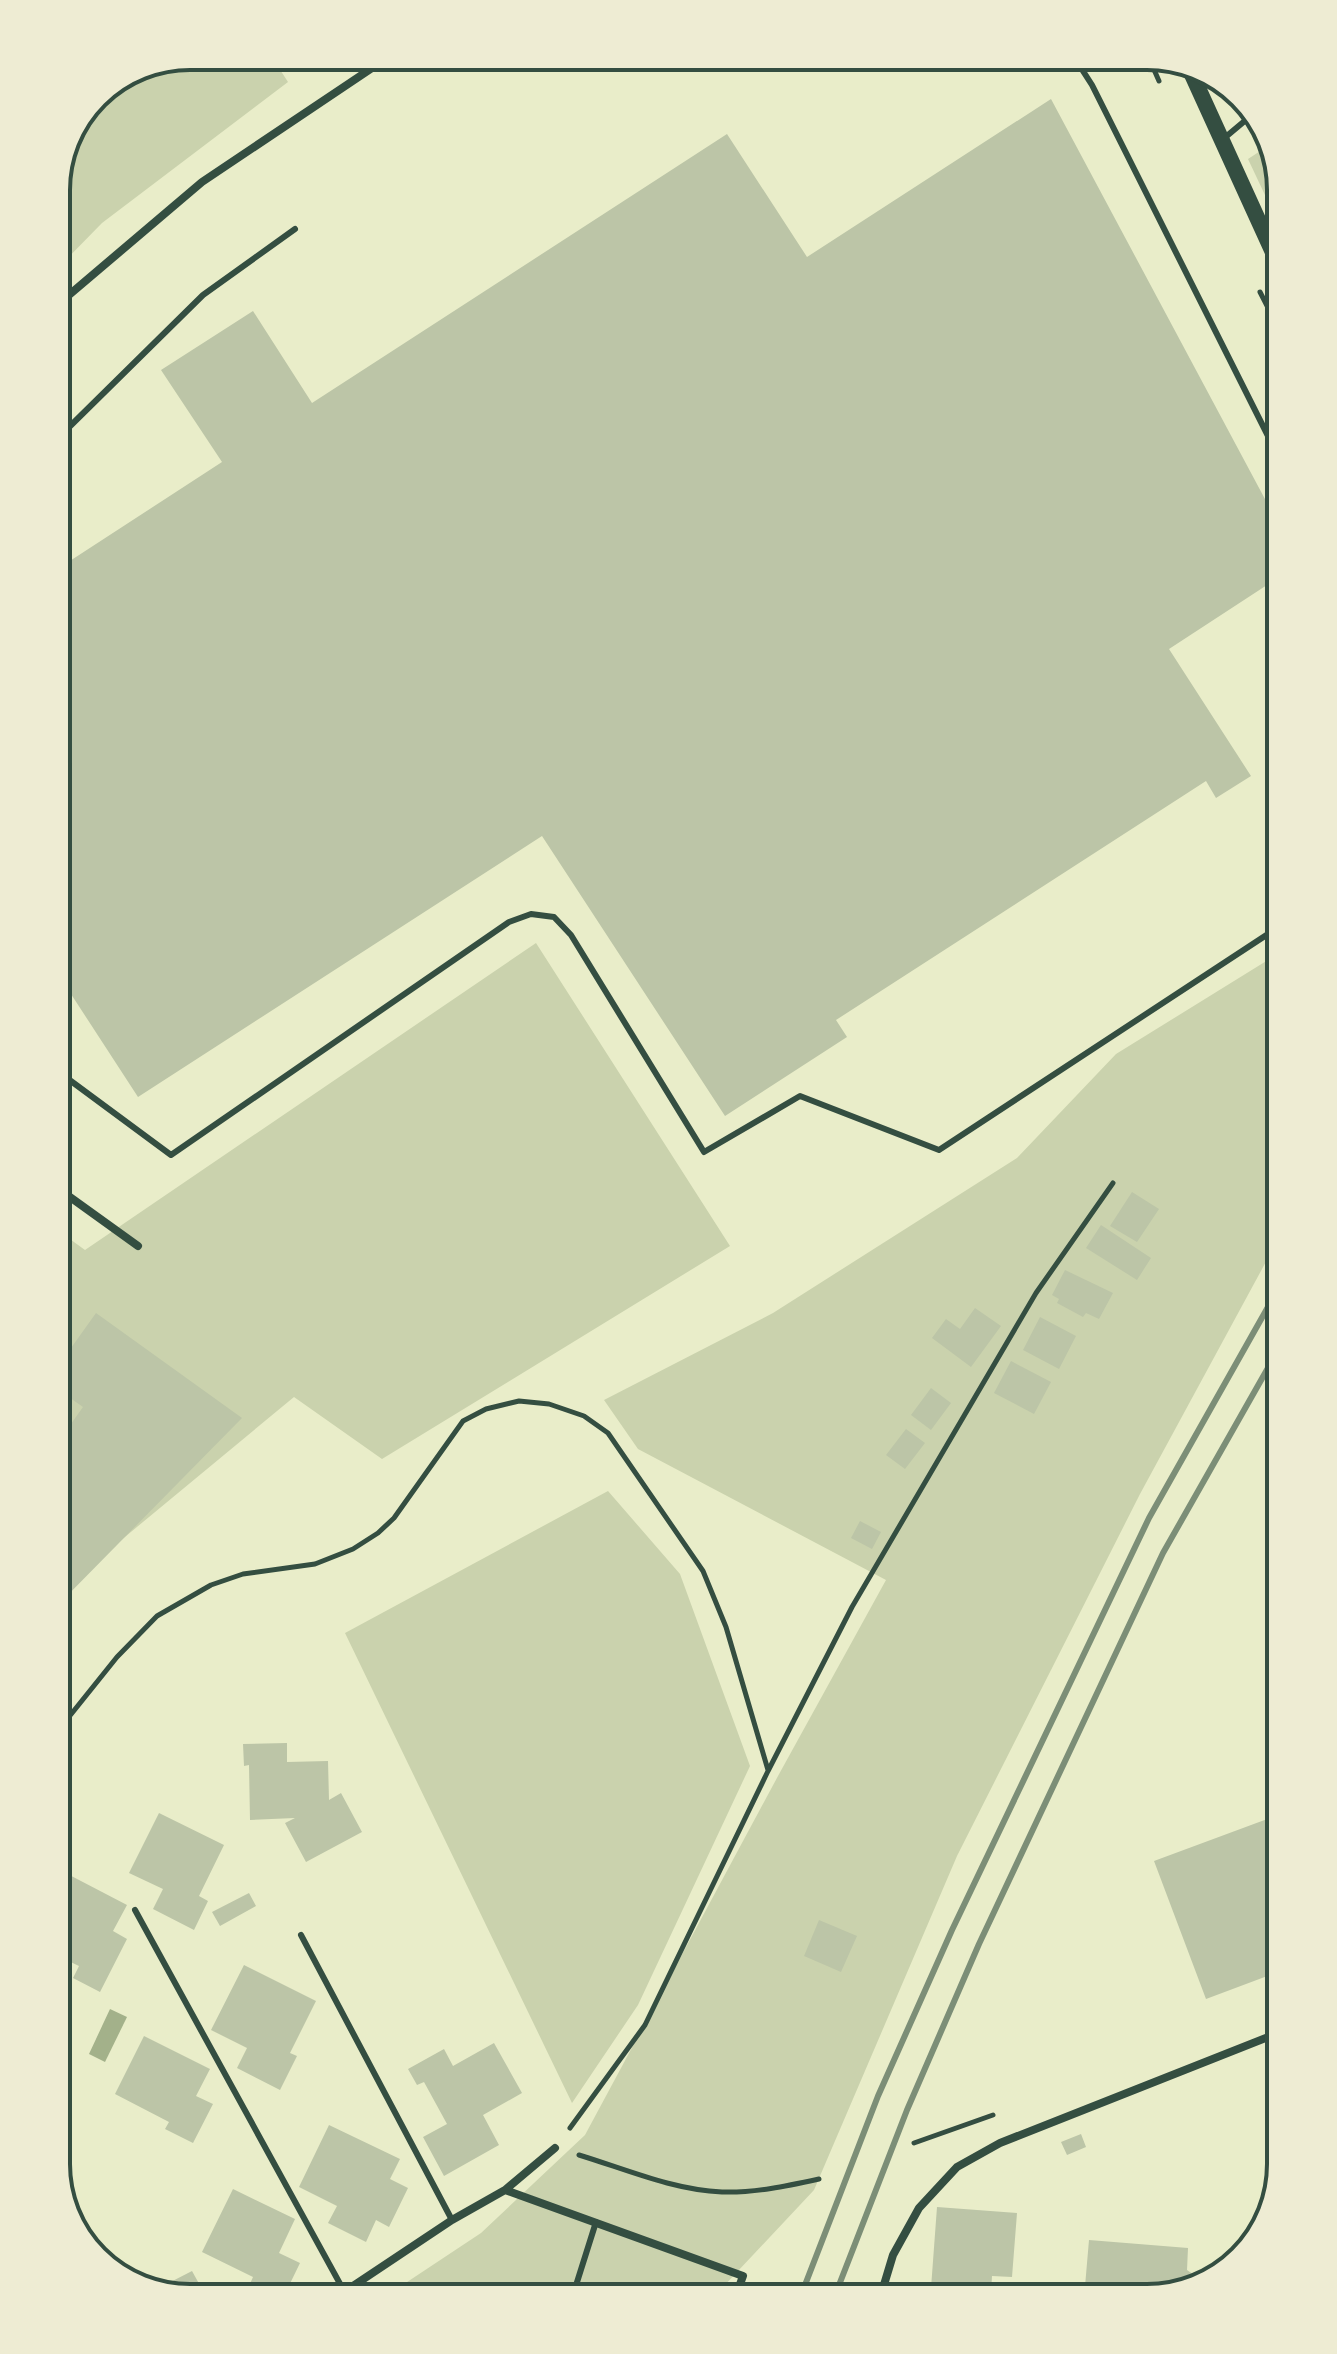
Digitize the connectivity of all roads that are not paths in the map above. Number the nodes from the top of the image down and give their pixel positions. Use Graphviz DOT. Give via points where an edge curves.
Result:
graph roads {
  1 [pos="369,70"];
  2 [pos="1082,70"];
  3 [pos="1194,80"];
  4 [pos="1245,121"];
  5 [pos="1222,140"];
  6 [pos="295,229"];
  7 [pos="1267,239"];
  8 [pos="70,294"];
  9 [pos="70,426"];
  10 [pos="1267,434"];
  11 [pos="1267,935"];
  12 [pos="70,1080"];
  13 [pos="70,1197"];
  14 [pos="138,1246"];
  15 [pos="135,1910"];
  16 [pos="301,1935"];
  17 [pos="1267,2038"];
  18 [pos="555,2148"];
  19 [pos="505,2190"];
  20 [pos="452,2220"];
  21 [pos="596,2222"];
  22 [pos="340,2284"];
  23 [pos="355,2284"];
  24 [pos="576,2284"];
  25 [pos="740,2284"];
  26 [pos="884,2284"];
  1 -- 8 [label="street" via="202,182"];
  2 -- 10 [label="lane"];
  3 -- 5 [label="main road"];
  4 -- 5 [label="lane"];
  5 -- 7 [label="main road"];
  6 -- 9 [label="lane" via="203,295"];
  11 -- 12 [label="lane" via="939,1150 800,1096 704,1152 571,935 554,917 531,914 509,922 171,1155"];
  13 -- 14 [label="street"];
  15 -- 22 [label="lane"];
  16 -- 20 [label="lane"];
  17 -- 26 [label="street" via="1000,2143 957,2167 919,2208 893,2255"];
  18 -- 19 [label="street"];
  19 -- 20 [label="street"];
  19 -- 21 [label="street"];
  20 -- 23 [label="street"];
  21 -- 24 [label="lane"];
  21 -- 25 [label="street" via="743,2276"];
}
